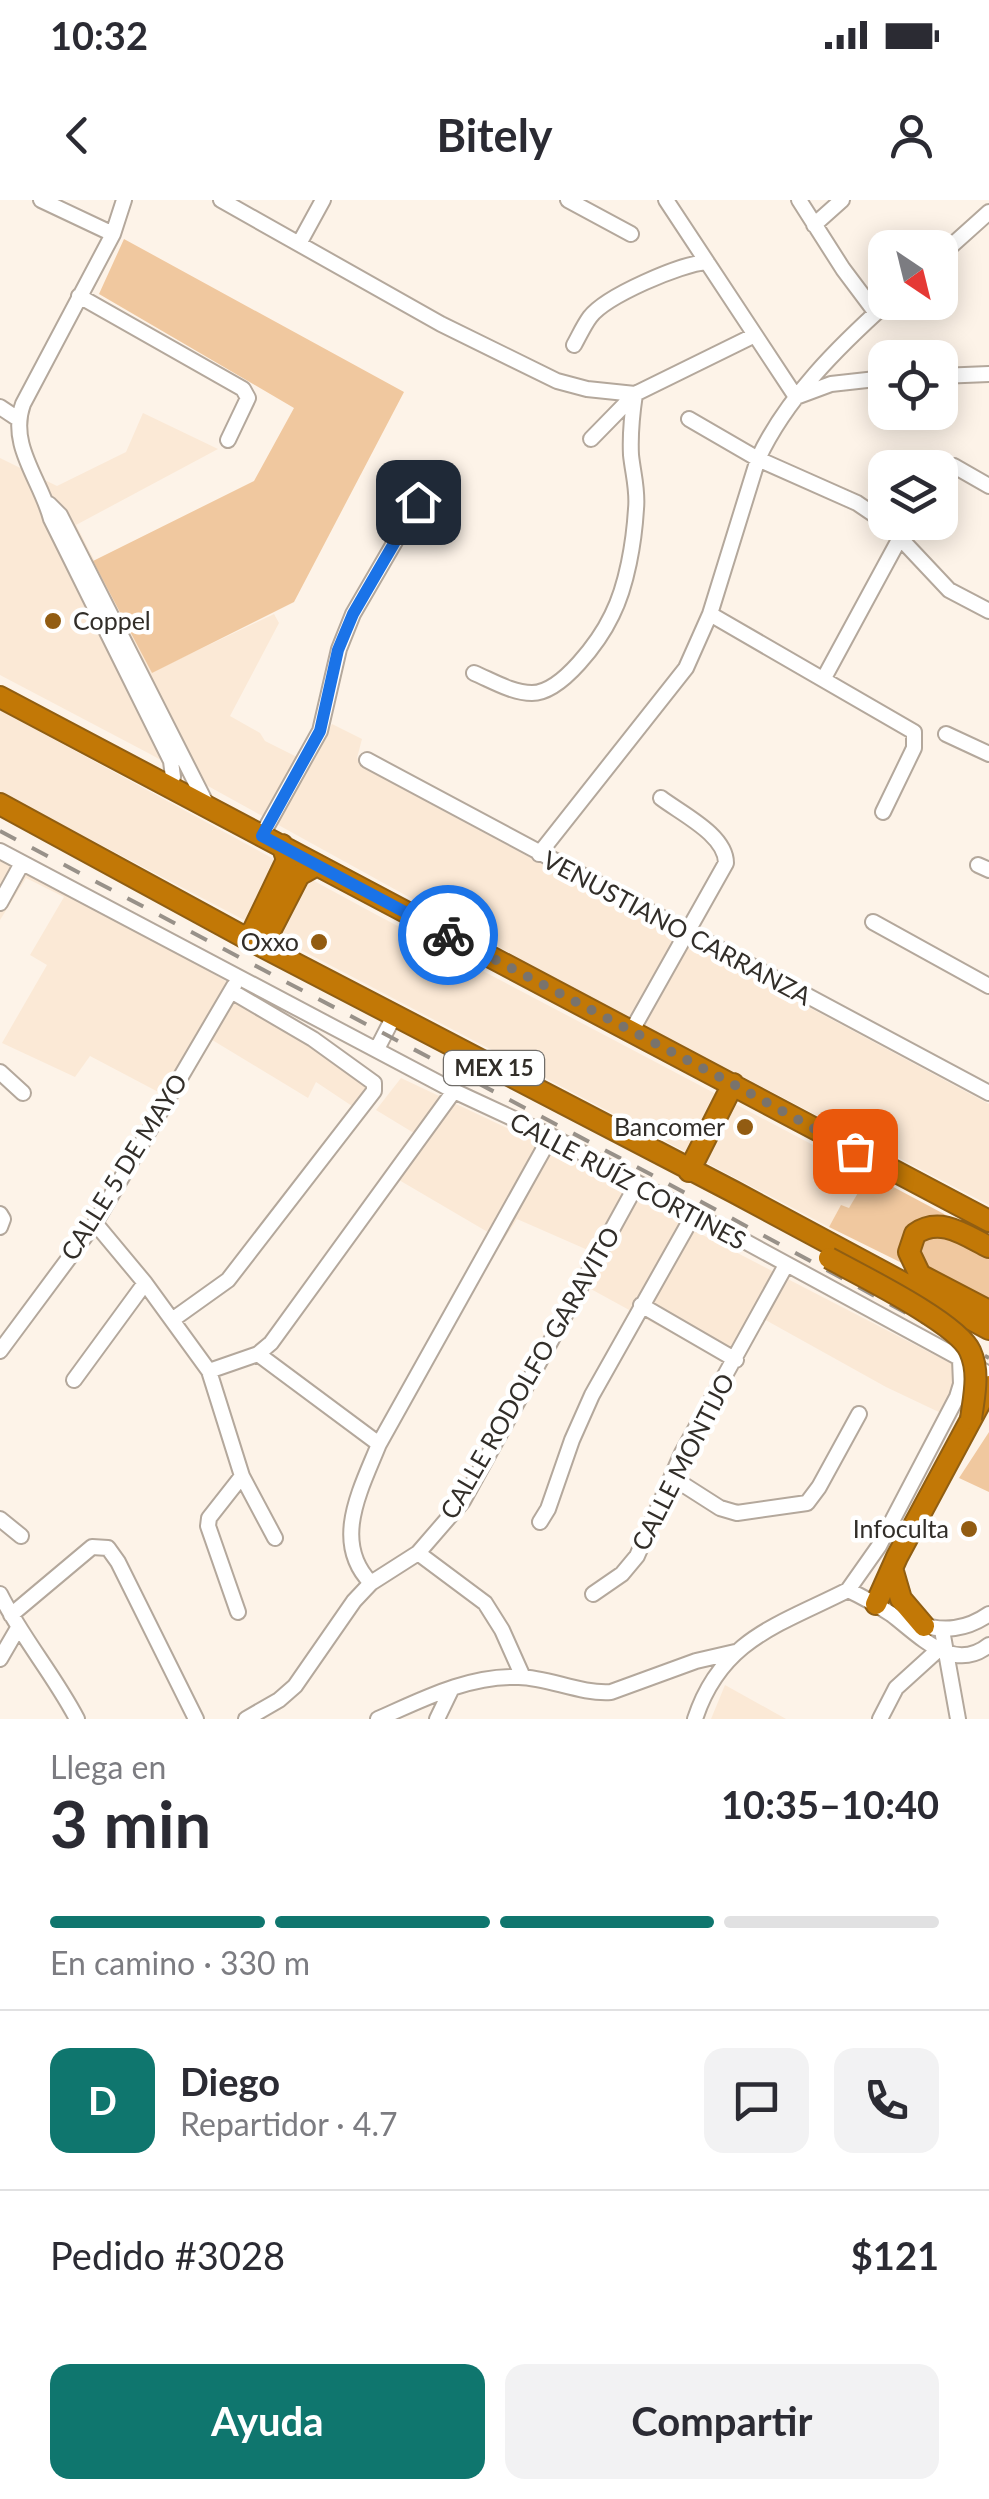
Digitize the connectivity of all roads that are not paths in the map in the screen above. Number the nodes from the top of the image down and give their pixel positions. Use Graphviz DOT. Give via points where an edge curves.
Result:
graph roads {
  1 [pos="41,200"];
  2 [pos="124,200"];
  3 [pos="221,200"];
  4 [pos="323,200"];
  5 [pos="568,200"];
  6 [pos="666,200"];
  7 [pos="799,200"];
  8 [pos="842,200"];
  9 [pos="984,200"];
  10 [pos="989,209"];
  11 [pos="814,226"];
  12 [pos="112,234"];
  13 [pos="631,234"];
  14 [pos="958,239"];
  15 [pos="300,242"];
  16 [pos="706,262"];
  17 [pos="868,291"];
  18 [pos="79,296"];
  19 [pos="870,320"];
  20 [pos="755,336"];
  21 [pos="574,346"];
  22 [pos="989,374"];
  23 [pos="958,375"];
  24 [pos="868,380"];
  25 [pos="634,394"];
  26 [pos="796,397"];
  27 [pos="0,407"];
  28 [pos="688,419"];
  29 [pos="18,425"];
  30 [pos="590,439"];
  31 [pos="228,440"];
  32 [pos="758,458"];
  33 [pos="958,468"];
  34 [pos="989,486"];
  35 [pos="418,502"];
  36 [pos="48,503"];
  37 [pos="868,510"];
  38 [pos="899,540"];
  39 [pos="905,540"];
  40 [pos="989,611"];
  41 [pos="710,614"];
  42 [pos="474,673"];
  43 [pos="824,678"];
  44 [pos="0,697"];
  45 [pos="946,734"];
  46 [pos="989,754"];
  47 [pos="367,760"];
  48 [pos="168,784"];
  49 [pos="661,798"];
  50 [pos="0,804"];
  51 [pos="207,805"];
  52 [pos="882,812"];
  53 [pos="272,840"];
  54 [pos="0,851"];
  55 [pos="539,854"];
  56 [pos="21,864"];
  57 [pos="317,866"];
  58 [pos="0,903"];
  59 [pos="872,922"];
  60 [pos="686,932"];
  61 [pos="244,937"];
  62 [pos="268,950"];
  63 [pos="234,984"];
  64 [pos="989,986"];
  65 [pos="394,1016"];
  66 [pos="631,1032"];
  67 [pos="377,1049"];
  68 [pos="0,1072"];
  69 [pos="733,1084"];
  70 [pos="454,1091"];
  71 [pos="23,1093"];
  72 [pos="989,1094"];
  73 [pos="551,1136"];
  74 [pos="689,1171"];
  75 [pos="637,1184"];
  76 [pos="734,1192"];
  77 [pos="0,1214"];
  78 [pos="694,1214"];
  79 [pos="989,1221"];
  80 [pos="95,1223"];
  81 [pos="0,1227"];
  82 [pos="989,1247"];
  83 [pos="786,1265"];
  84 [pos="145,1283"];
  85 [pos="641,1305"];
  86 [pos="989,1310"];
  87 [pos="172,1320"];
  88 [pos="989,1329"];
  89 [pos="0,1351"];
  90 [pos="258,1354"];
  91 [pos="960,1359"];
  92 [pos="736,1360"];
  93 [pos="209,1372"];
  94 [pos="989,1374"];
  95 [pos="74,1380"];
  96 [pos="989,1386"];
  97 [pos="989,1404"];
  98 [pos="859,1414"];
  99 [pos="970,1419"];
  100 [pos="379,1444"];
  101 [pos="242,1476"];
  102 [pos="673,1478"];
  103 [pos="0,1519"];
  104 [pos="540,1522"];
  105 [pos="22,1536"];
  106 [pos="275,1538"];
  107 [pos="418,1553"];
  108 [pos="895,1562"];
  109 [pos="371,1583"];
  110 [pos="848,1590"];
  111 [pos="0,1594"];
  112 [pos="594,1594"];
  113 [pos="885,1610"];
  114 [pos="238,1612"];
  115 [pos="987,1621"];
  116 [pos="14,1622"];
  117 [pos="933,1628"];
  118 [pos="989,1645"];
  119 [pos="943,1651"];
  120 [pos="736,1652"];
  121 [pos="0,1660"];
  122 [pos="523,1677"];
  123 [pos="452,1688"];
  124 [pos="77,1719"];
  125 [pos="196,1719"];
  126 [pos="246,1719"];
  127 [pos="378,1719"];
  128 [pos="437,1719"];
  129 [pos="695,1719"];
  130 [pos="880,1719"];
  131 [pos="958,1719"];
  1 -- 12 [label="street"];
  2 -- 12 [label="street"];
  3 -- 15 [label="street"];
  4 -- 15 [label="street"];
  5 -- 13 [label="street"];
  6 -- 16 [label="street"];
  7 -- 11 [label="street"];
  8 -- 11 [label="street"];
  9 -- 10 [label="street"];
  10 -- 14 [label="street"];
  11 -- 17 [label="street"];
  12 -- 18 [label="street"];
  15 -- 25 [label="street" via="441,324 557,380"];
  16 -- 20 [label="street"];
  16 -- 21 [label="street" via="673,269 600,307"];
  18 -- 29 [label="street"];
  18 -- 31 [label="street" via="243,389 246,408"];
  19 -- 26 [label="street"];
  20 -- 25 [label="street"];
  20 -- 26 [label="street"];
  22 -- 23 [label="street"];
  24 -- 26 [label="street"];
  25 -- 30 [label="street"];
  25 -- 42 [label="street" via="636,514 612,614 574,667 545,691 514,690"];
  26 -- 32 [label="street"];
  27 -- 29 [label="street"];
  28 -- 32 [label="street"];
  29 -- 36 [label="street"];
  32 -- 37 [label="street"];
  32 -- 41 [label="street"];
  33 -- 34 [label="street"];
  35 -- 53 [label="street" via="353,614 320,731"];
  36 -- 48 [label="street" via="170,761 174,777"];
  36 -- 51 [label="street" via="60,515"];
  38 -- 43 [label="street"];
  39 -- 40 [label="street" via="949,590"];
  41 -- 43 [label="street"];
  41 -- 55 [label="street" via="686,668"];
  43 -- 52 [label="street" via="914,732 914,748"];
  44 -- 48 [label="highway"];
  45 -- 46 [label="street"];
  47 -- 55 [label="street, VENUSTIANO CARRANZA"];
  48 -- 51 [label="highway"];
  49 -- 60 [label="street" via="710,832 726,853 721,875"];
  50 -- 61 [label="highway, MEX 15"];
  51 -- 53 [label="highway"];
  53 -- 57 [label="highway"];
  53 -- 61 [label="highway" via="287,860"];
  54 -- 56 [label="street, CALLE RUÍZ CORTINES"];
  55 -- 60 [label="street, VENUSTIANO CARRANZA"];
  56 -- 58 [label="street"];
  56 -- 63 [label="street, CALLE RUÍZ CORTINES"];
  57 -- 62 [label="highway" via="299,875"];
  57 -- 66 [label="highway"];
  59 -- 64 [label="street"];
  60 -- 66 [label="street"];
  60 -- 72 [label="street, VENUSTIANO CARRANZA"];
  61 -- 62 [label="highway, MEX 15"];
  62 -- 65 [label="highway, MEX 15"];
  63 -- 67 [label="street, CALLE RUÍZ CORTINES"];
  63 -- 80 [label="street, CALLE 5 DE MAYO"];
  63 -- 87 [label="street" via="354,1067 374,1083 374,1091 228,1280"];
  65 -- 67 [label="street"];
  65 -- 74 [label="highway, MEX 15"];
  66 -- 69 [label="highway"];
  67 -- 70 [label="street, CALLE RUÍZ CORTINES"];
  68 -- 71 [label="street"];
  69 -- 74 [label="highway"];
  69 -- 79 [label="highway"];
  70 -- 73 [label="street, CALLE RUÍZ CORTINES"];
  70 -- 90 [label="street"];
  73 -- 75 [label="street, CALLE RUÍZ CORTINES"];
  73 -- 100 [label="street"];
  74 -- 76 [label="highway, MEX 15"];
  75 -- 78 [label="street, CALLE RUÍZ CORTINES"];
  75 -- 107 [label="street, CALLE RODOLFO GARAVITO" via="463,1501"];
  76 -- 88 [label="highway, MEX 15"];
  76 -- 99 [label="highway, bridge" via="966,1343 976,1376"];
  77 -- 81 [label="street"];
  78 -- 83 [label="street, CALLE RUÍZ CORTINES"];
  78 -- 85 [label="street"];
  80 -- 84 [label="street"];
  80 -- 89 [label="street, CALLE 5 DE MAYO"];
  82 -- 86 [label="highway" via="945,1226 924,1228 909,1252 920,1275"];
  83 -- 91 [label="street, CALLE RUÍZ CORTINES"];
  83 -- 92 [label="street, CALLE MONTIJO"];
  84 -- 87 [label="street"];
  84 -- 95 [label="street"];
  85 -- 92 [label="street"];
  85 -- 104 [label="street" via="592,1395"];
  87 -- 93 [label="street"];
  90 -- 93 [label="street"];
  90 -- 100 [label="street"];
  91 -- 94 [label="street, CALLE RUÍZ CORTINES"];
  91 -- 110 [label="street" via="957,1397 879,1546"];
  92 -- 102 [label="street, CALLE MONTIJO"];
  93 -- 101 [label="street"];
  96 -- 99 [label="highway, bridge"];
  97 -- 99 [label="highway"];
  98 -- 102 [label="street" via="807,1503 737,1512"];
  99 -- 108 [label="highway"];
  100 -- 109 [label="street" via="354,1514 350,1548"];
  101 -- 106 [label="street"];
  101 -- 114 [label="street" via="208,1526"];
  102 -- 112 [label="street, CALLE MONTIJO" via="637,1556"];
  103 -- 105 [label="street"];
  107 -- 109 [label="street, CALLE RODOLFO GARAVITO"];
  107 -- 122 [label="street" via="484,1603"];
  108 -- 113 [label="highway"];
  108 -- 117 [label="highway" via="901,1599"];
  109 -- 126 [label="street, CALLE RODOLFO GARAVITO" via="295,1686"];
  110 -- 113 [label="street"];
  110 -- 120 [label="street"];
  111 -- 116 [label="street"];
  113 -- 117 [label="street"];
  113 -- 119 [label="street"];
  115 -- 117 [label="street"];
  116 -- 121 [label="street"];
  116 -- 124 [label="street"];
  116 -- 125 [label="street" via="92,1548 103,1546 118,1562"];
  117 -- 119 [label="street"];
  118 -- 119 [label="street" via="971,1656"];
  119 -- 130 [label="street" via="896,1688"];
  119 -- 131 [label="street"];
  120 -- 122 [label="street" via="612,1692"];
  120 -- 129 [label="street" via="712,1677"];
  122 -- 123 [label="street"];
  123 -- 127 [label="street"];
  123 -- 128 [label="street"];
}
